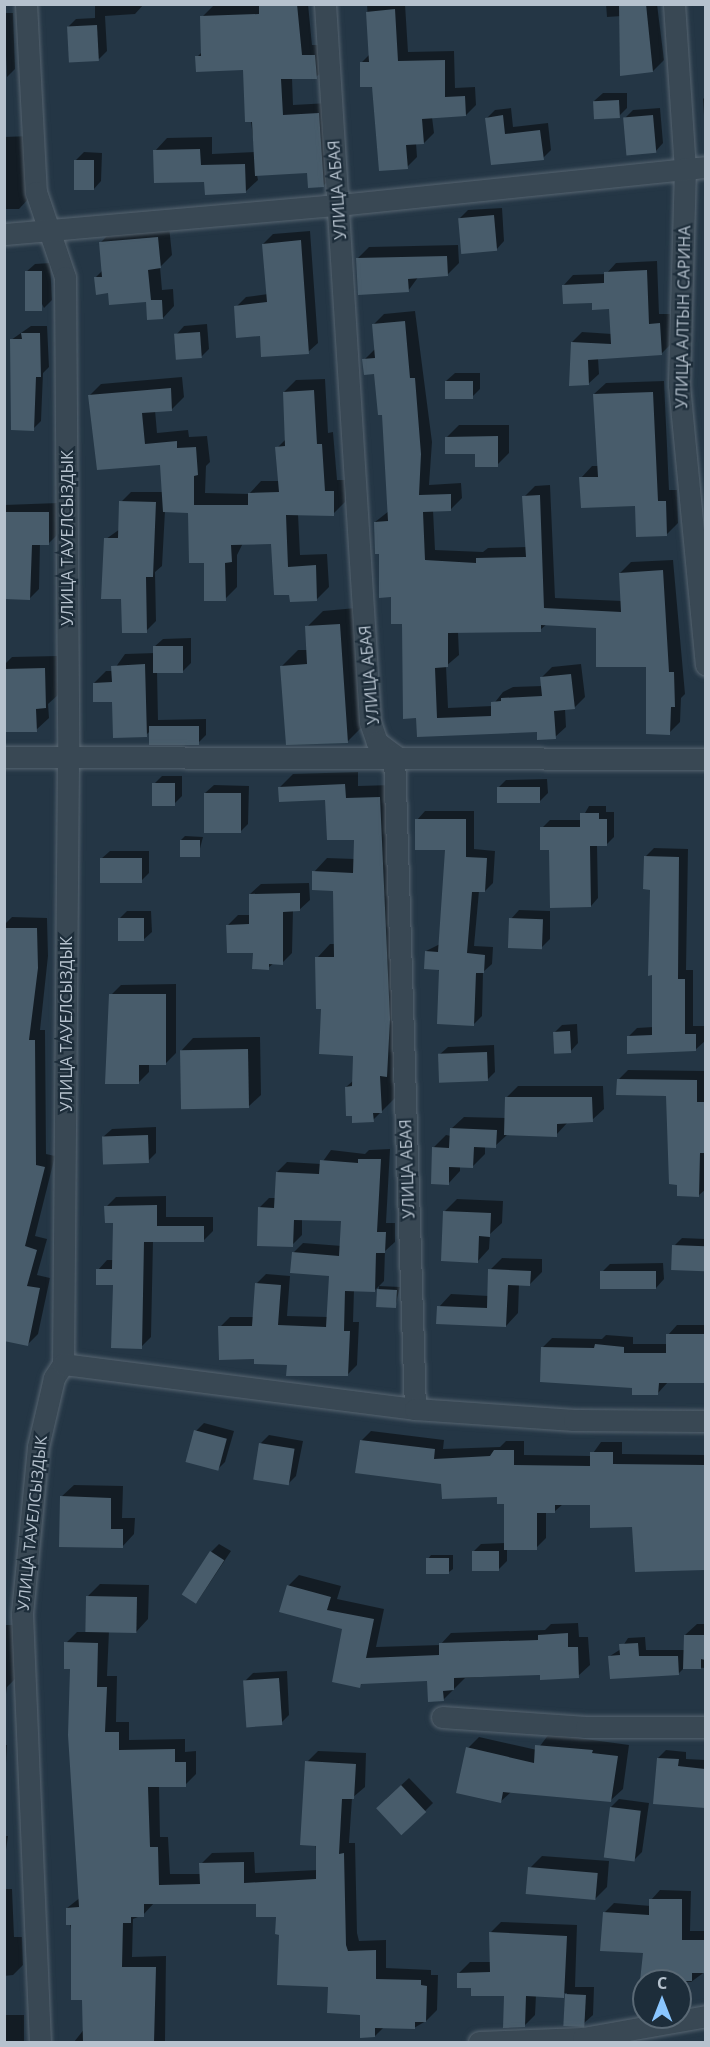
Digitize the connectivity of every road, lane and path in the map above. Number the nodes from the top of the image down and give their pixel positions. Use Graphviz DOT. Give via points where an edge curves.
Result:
graph roads {
  1 [pos="26,4"];
  2 [pos="325,4"];
  3 [pos="674,4"];
  4 [pos="695,167"];
  5 [pos="338,205"];
  6 [pos="47,232"];
  7 [pos="4,234"];
  8 [pos="705,665"];
  9 [pos="394,755"];
  10 [pos="4,757"];
  11 [pos="68,758"];
  12 [pos="705,759"];
  13 [pos="63,1364"];
  14 [pos="415,1409"];
  15 [pos="705,1421"];
  16 [pos="442,1717"];
  17 [pos="705,1727"];
  18 [pos="705,2016"];
  19 [pos="40,2043"];
  20 [pos="479,2043"];
  1 -- 6 [label="street, УЛИЦА ТАУЕЛСЫЗДЫК" via="36,192"];
  2 -- 5 [label="street, УЛИЦА АБАЯ"];
  3 -- 4 [label="street, УЛИЦА АЛТЫН САРИНА"];
  4 -- 5 [label="street"];
  4 -- 8 [label="street, УЛИЦА АЛТЫН САРИНА" via="679,385"];
  5 -- 6 [label="street"];
  5 -- 9 [label="street, УЛИЦА АБАЯ" via="370,722 377,741"];
  6 -- 7 [label="street"];
  6 -- 11 [label="street, УЛИЦА ТАУЕЛСЫЗДЫК" via="65,277"];
  9 -- 11 [label="street"];
  9 -- 12 [label="street"];
  9 -- 14 [label="street, УЛИЦА АБАЯ"];
  10 -- 11 [label="street"];
  11 -- 13 [label="street, УЛИЦА ТАУЕЛСЫЗДЫК"];
  13 -- 14 [label="street"];
  13 -- 19 [label="street, УЛИЦА ТАУЕЛСЫЗДЫК" via="54,1378 38,1447 22,1614"];
  14 -- 15 [label="street" via="574,1420"];
  16 -- 17 [label="street" via="586,1727"];
  18 -- 20 [label="street" via="583,2038"];
}
